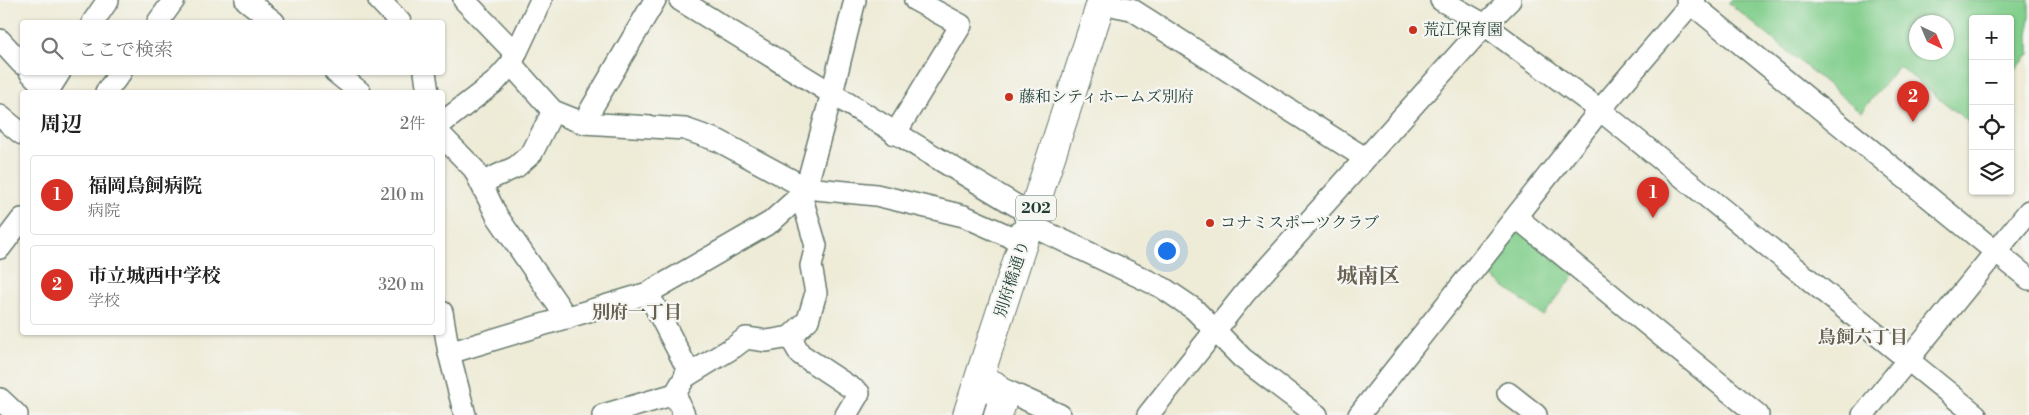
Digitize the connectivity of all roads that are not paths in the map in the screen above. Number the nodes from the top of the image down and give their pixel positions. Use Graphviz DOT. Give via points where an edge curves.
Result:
graph roads {
  1 [pos="108,0"];
  2 [pos="174,0"];
  3 [pos="246,0"];
  4 [pos="379,0"];
  5 [pos="464,0"];
  6 [pos="541,0"];
  7 [pos="655,0"];
  8 [pos="680,0"];
  9 [pos="855,0"];
  10 [pos="915,0"];
  11 [pos="1441,0"];
  12 [pos="1510,0"];
  13 [pos="1691,1"];
  14 [pos="1112,2"];
  15 [pos="94,20"];
  16 [pos="159,20"];
  17 [pos="271,20"];
  18 [pos="398,20"];
  19 [pos="1485,25"];
  20 [pos="0,40"];
  21 [pos="514,59"];
  22 [pos="20,62"];
  23 [pos="33,75"];
  24 [pos="58,75"];
  25 [pos="119,75"];
  26 [pos="339,75"];
  27 [pos="425,75"];
  28 [pos="46,90"];
  29 [pos="49,90"];
  30 [pos="108,90"];
  31 [pos="358,90"];
  32 [pos="428,90"];
  33 [pos="832,93"];
  34 [pos="1600,110"];
  35 [pos="553,111"];
  36 [pos="0,116"];
  37 [pos="445,121"];
  38 [pos="583,123"];
  39 [pos="20,132"];
  40 [pos="895,134"];
  41 [pos="445,139"];
  42 [pos="1365,158"];
  43 [pos="481,183"];
  44 [pos="804,191"];
  45 [pos="2029,212"];
  46 [pos="1516,217"];
  47 [pos="20,222"];
  48 [pos="1036,229"];
  49 [pos="0,248"];
  50 [pos="1996,252"];
  51 [pos="2029,279"];
  52 [pos="648,293"];
  53 [pos="567,318"];
  54 [pos="445,330"];
  55 [pos="1215,331"];
  56 [pos="790,336"];
  57 [pos="449,353"];
  58 [pos="1908,360"];
  59 [pos="680,385"];
  60 [pos="994,385"];
  61 [pos="1508,393"];
  62 [pos="0,399"];
  63 [pos="16,415"];
  64 [pos="465,415"];
  65 [pos="603,415"];
  66 [pos="684,415"];
  67 [pos="846,415"];
  68 [pos="967,415"];
  69 [pos="984,415"];
  70 [pos="998,415"];
  71 [pos="1060,415"];
  72 [pos="1148,415"];
  73 [pos="1317,415"];
  74 [pos="1358,415"];
  75 [pos="1536,415"];
  76 [pos="1758,415"];
  77 [pos="1863,415"];
  78 [pos="1976,415"];
  1 -- 15 [label="street"];
  2 -- 16 [label="street"];
  3 -- 17 [label="street"];
  4 -- 18 [label="street"];
  5 -- 21 [label="street"];
  6 -- 21 [label="street"];
  7 -- 38 [label="street"];
  8 -- 33 [label="street"];
  9 -- 33 [label="street"];
  10 -- 40 [label="street" via="960,25"];
  11 -- 19 [label="street"];
  12 -- 19 [label="street"];
  13 -- 34 [label="street"];
  13 -- 50 [label="street"];
  14 -- 42 [label="street" via="1131,9"];
  14 -- 48 [label="highway, 別府橋通り / 202"];
  19 -- 34 [label="street"];
  19 -- 42 [label="street"];
  20 -- 22 [label="street"];
  21 -- 35 [label="street"];
  21 -- 37 [label="street" via="495,82"];
  23 -- 28 [label="street"];
  24 -- 29 [label="street"];
  25 -- 30 [label="street"];
  26 -- 31 [label="street"];
  27 -- 32 [label="street"];
  33 -- 40 [label="street"];
  33 -- 44 [label="street"];
  34 -- 46 [label="street"];
  34 -- 58 [label="street"];
  35 -- 38 [label="street"];
  35 -- 43 [label="street" via="532,153 516,167"];
  36 -- 39 [label="street"];
  38 -- 44 [label="street" via="684,129 719,141"];
  40 -- 48 [label="street" via="1022,208"];
  41 -- 43 [label="street" via="474,169"];
  42 -- 55 [label="street"];
  43 -- 53 [label="street" via="497,216"];
  44 -- 48 [label="street" via="876,195 964,216 1011,237"];
  44 -- 52 [label="street" via="771,222"];
  44 -- 56 [label="street" via="816,246 811,266 816,293 808,320"];
  45 -- 50 [label="street"];
  46 -- 74 [label="street"];
  46 -- 76 [label="street"];
  47 -- 49 [label="street"];
  48 -- 55 [label="street" via="1163,288 1194,309"];
  48 -- 60 [label="highway, 別府橋通り / 202"];
  48 -- 68 [label="highway, 別府橋通り / 202"];
  50 -- 51 [label="street"];
  50 -- 58 [label="street"];
  52 -- 53 [label="street"];
  52 -- 59 [label="street" via="687,368"];
  53 -- 57 [label="street"];
  54 -- 57 [label="street"];
  55 -- 72 [label="street"];
  55 -- 73 [label="street" via="1242,358"];
  56 -- 59 [label="street" via="767,340 746,338"];
  56 -- 67 [label="street" via="800,354 859,393"];
  57 -- 64 [label="street"];
  58 -- 77 [label="street"];
  58 -- 78 [label="street"];
  59 -- 65 [label="street"];
  59 -- 66 [label="street"];
  60 -- 69 [label="highway, 別府橋通り / 202"];
  60 -- 70 [label="highway" via="1002,403"];
  60 -- 71 [label="street"];
  61 -- 75 [label="street"];
  62 -- 63 [label="street"];
}
